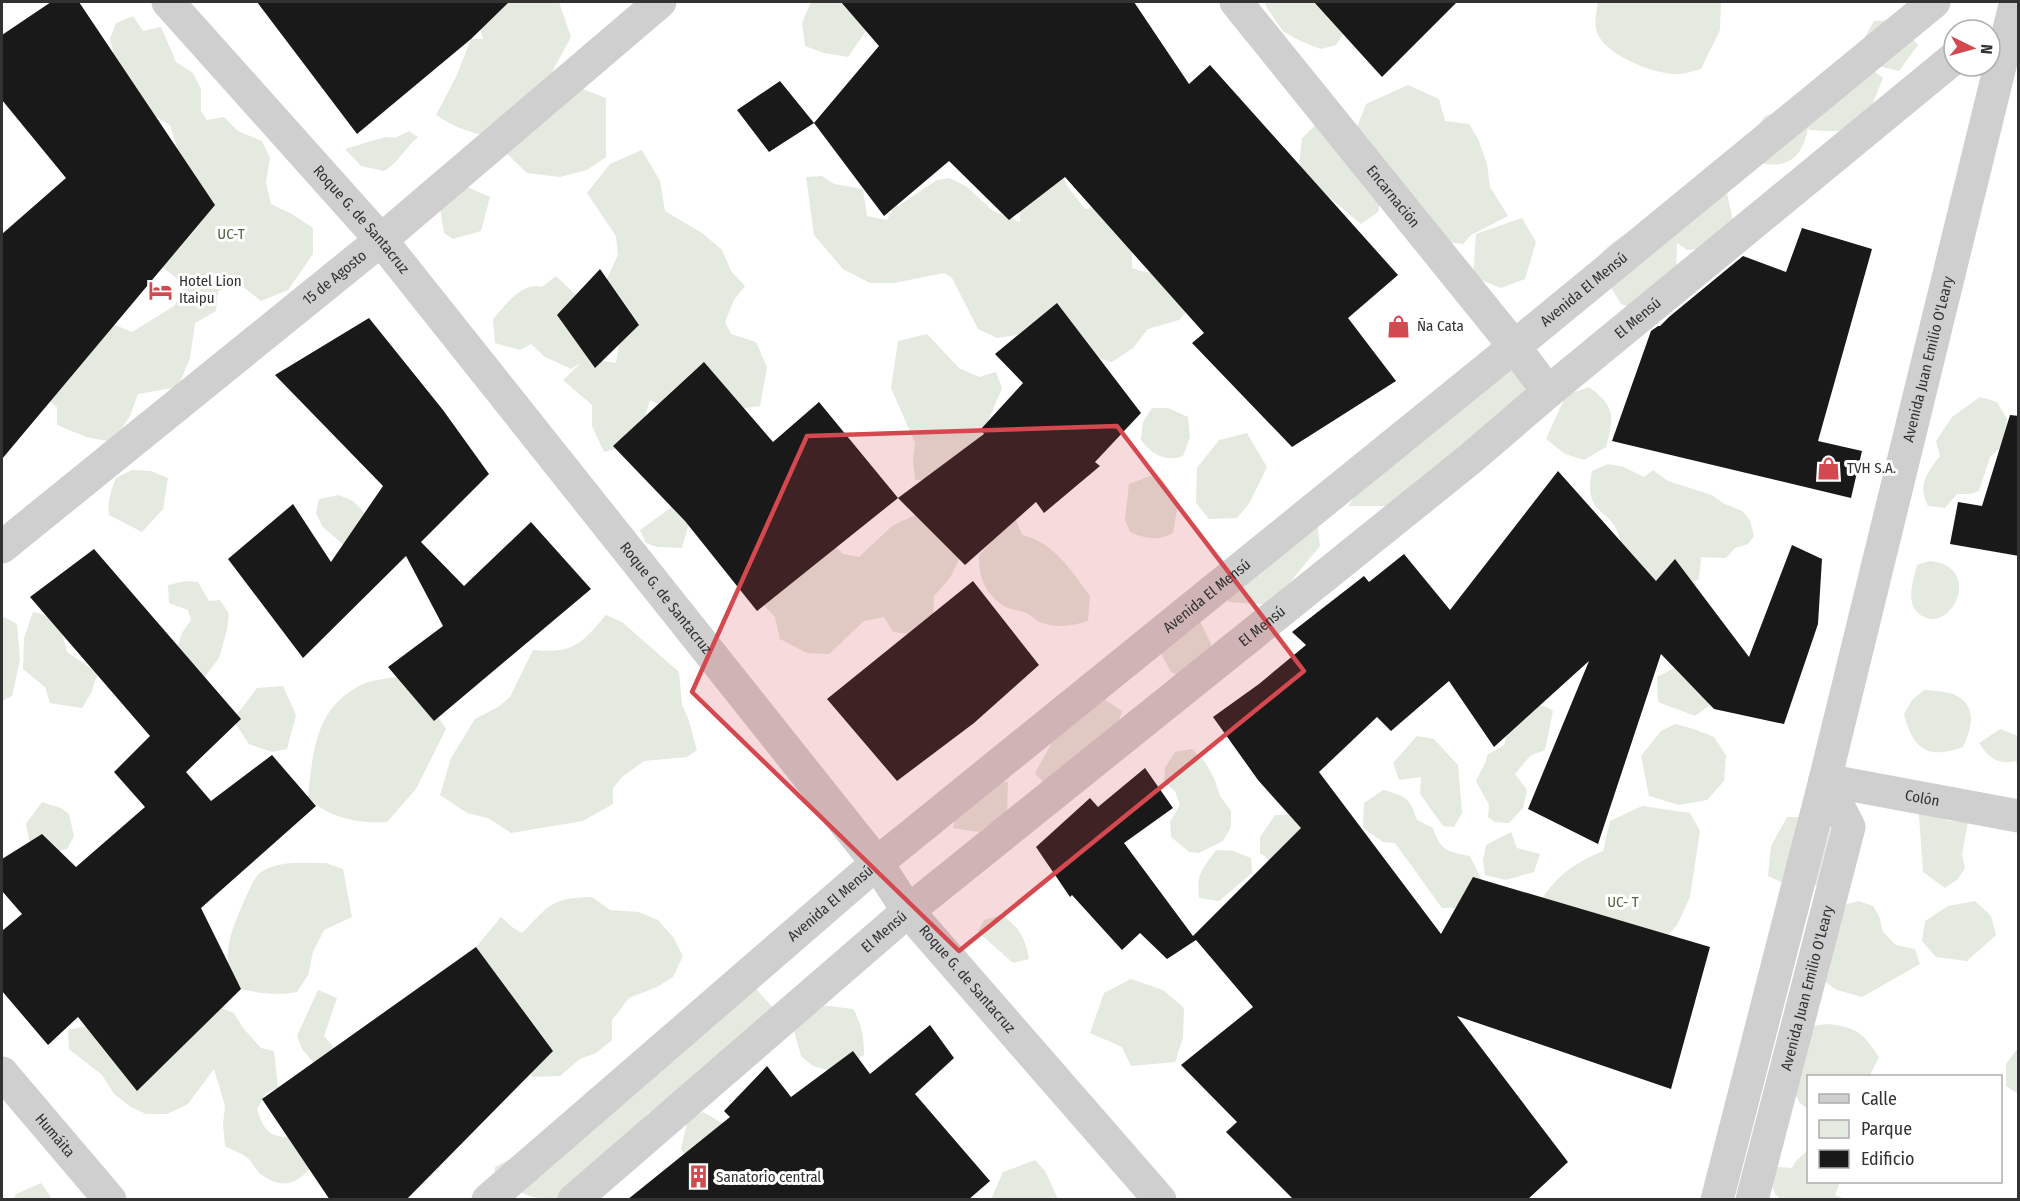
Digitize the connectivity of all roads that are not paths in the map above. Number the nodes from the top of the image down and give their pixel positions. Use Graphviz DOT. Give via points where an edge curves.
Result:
graph roads {
  1 [pos="168,2"];
  2 [pos="660,2"];
  3 [pos="1236,2"];
  4 [pos="1934,2"];
  5 [pos="2014,5"];
  6 [pos="2000,18"];
  7 [pos="1942,68"];
  8 [pos="381,240"];
  9 [pos="1514,346"];
  10 [pos="1548,392"];
  11 [pos="2,547"];
  12 [pos="1826,780"];
  13 [pos="2019,816"];
  14 [pos="877,863"];
  15 [pos="908,911"];
  16 [pos="2,1073"];
  17 [pos="110,1200"];
  18 [pos="488,1200"];
  19 [pos="574,1200"];
  20 [pos="1160,1200"];
  21 [pos="1717,1200"];
  22 [pos="1752,1200"];
  1 -- 8 [label="street, Roque G. de Santacruz"];
  2 -- 8 [label="street, 15 de Agosto"];
  3 -- 9 [label="street, Encarnación"];
  4 -- 9 [label="street, Avenida El Mensú"];
  5 -- 6 [label="street"];
  5 -- 12 [label="street, Avenida Juan Emilio O'Leary"];
  7 -- 10 [label="street, El Mensú"];
  8 -- 11 [label="street, 15 de Agosto"];
  8 -- 14 [label="street, Roque G. de Santacruz"];
  9 -- 10 [label="street, Encarnación"];
  9 -- 14 [label="street, Avenida El Mensú"];
  10 -- 15 [label="street, El Mensú"];
  12 -- 13 [label="street, Colón"];
  12 -- 21 [label="street, Avenida Juan Emilio O'Leary"];
  12 -- 22 [label="street, Avenida Juan Emilio O'Leary" via="1849,827"];
  14 -- 15 [label="street, Roque G. de Santacruz"];
  14 -- 18 [label="street, Avenida El Mensú"];
  15 -- 19 [label="street, El Mensú"];
  15 -- 20 [label="street, Roque G. de Santacruz"];
  16 -- 17 [label="street, Humáita"];
}
